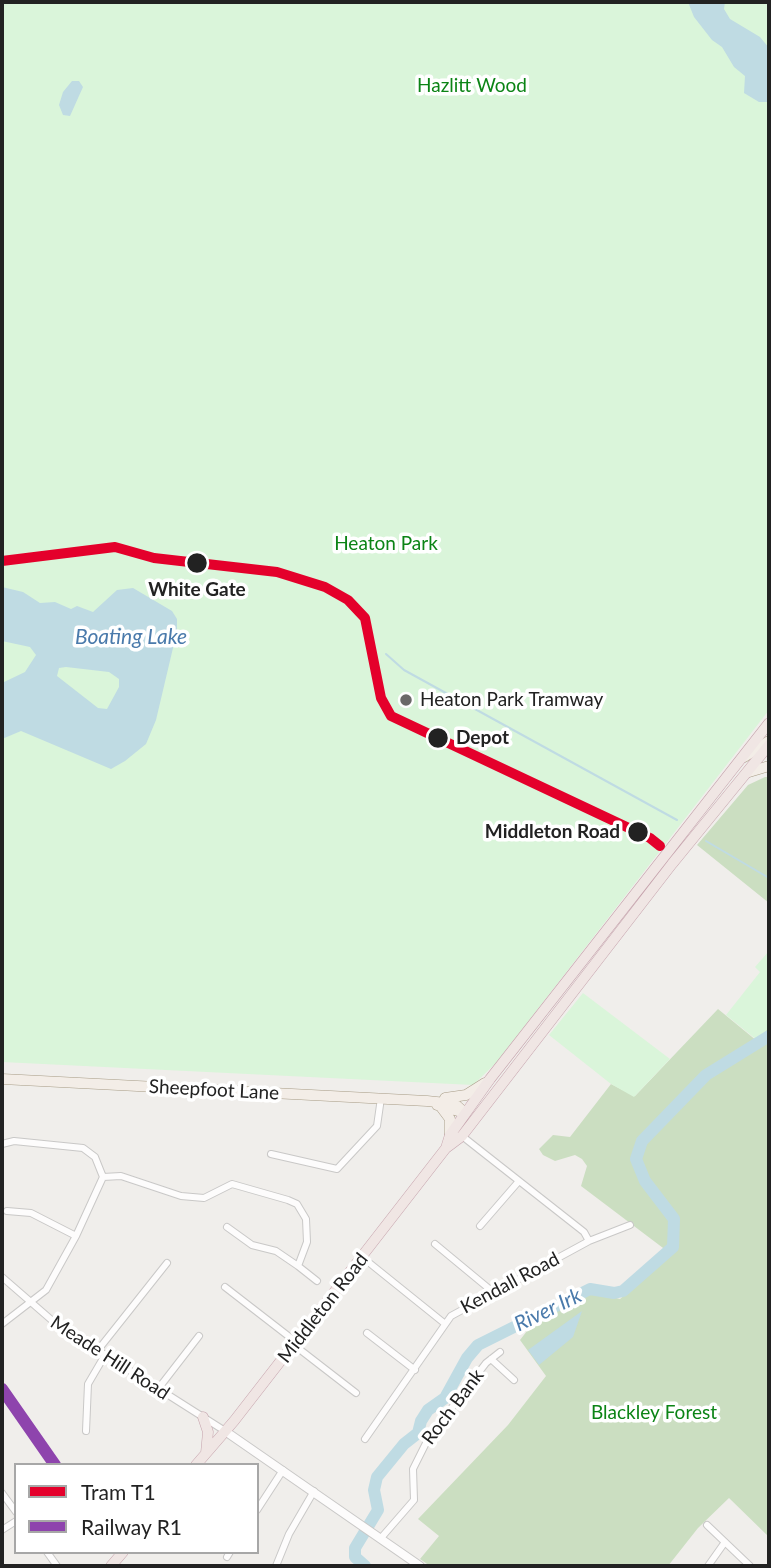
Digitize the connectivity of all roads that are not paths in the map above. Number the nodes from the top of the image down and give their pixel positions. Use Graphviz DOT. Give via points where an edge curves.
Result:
graph roads {
  1 [pos="769,723"];
  2 [pos="769,743"];
  3 [pos="744,757"];
  4 [pos="769,766"];
  5 [pos="748,772"];
  6 [pos="542,1031"];
  7 [pos="527,1032"];
  8 [pos="2,1079"];
  9 [pos="490,1079"];
  10 [pos="493,1093"];
  11 [pos="381,1098"];
  12 [pos="427,1101"];
  13 [pos="441,1107"];
  14 [pos="465,1113"];
  15 [pos="465,1132"];
  16 [pos="450,1135"];
  17 [pos="2,1144"];
  18 [pos="446,1148"];
  19 [pos="271,1154"];
  20 [pos="103,1177"];
  21 [pos="519,1181"];
  22 [pos="7,1211"];
  23 [pos="631,1225"];
  24 [pos="480,1226"];
  25 [pos="227,1227"];
  26 [pos="76,1236"];
  27 [pos="589,1241"];
  28 [pos="435,1244"];
  29 [pos="362,1258"];
  30 [pos="167,1263"];
  31 [pos="298,1266"];
  32 [pos="2,1277"];
  33 [pos="317,1281"];
  34 [pos="225,1287"];
  35 [pos="493,1292"];
  36 [pos="30,1304"];
  37 [pos="444,1323"];
  38 [pos="2,1324"];
  39 [pos="367,1333"];
  40 [pos="199,1336"];
  41 [pos="295,1343"];
  42 [pos="97,1350"];
  43 [pos="500,1352"];
  44 [pos="105,1355"];
  45 [pos="491,1359"];
  46 [pos="415,1370"];
  47 [pos="514,1380"];
  48 [pos="158,1390"];
  49 [pos="356,1393"];
  50 [pos="203,1417"];
  51 [pos="86,1431"];
  52 [pos="225,1431"];
  53 [pos="365,1438"];
  54 [pos="206,1453"];
  55 [pos="198,1463"];
  56 [pos="283,1470"];
  57 [pos="314,1491"];
  58 [pos="2,1493"];
  59 [pos="259,1507"];
  60 [pos="14,1509"];
  61 [pos="707,1525"];
  62 [pos="377,1535"];
  63 [pos="725,1542"];
  64 [pos="276,1566"];
  65 [pos="420,1566"];
  66 [pos="708,1566"];
  67 [pos="750,1566"];
  1 -- 3 [label="highway, Middleton Road"];
  2 -- 3 [label="main road"];
  2 -- 5 [label="highway, Middleton Road"];
  3 -- 7 [label="highway, Middleton Road"];
  4 -- 5 [label="main road"];
  5 -- 6 [label="highway, Middleton Road"];
  6 -- 7 [label="highway"];
  6 -- 10 [label="highway, Middleton Road"];
  7 -- 9 [label="highway, Middleton Road"];
  8 -- 11 [label="main road, Sheepfoot Lane"];
  9 -- 12 [label="main road, Sheepfoot Lane" via="460,1097"];
  9 -- 14 [label="highway, Middleton Road"];
  10 -- 14 [label="highway"];
  10 -- 15 [label="highway, Middleton Road"];
  11 -- 12 [label="main road, Sheepfoot Lane"];
  11 -- 19 [label="street" via="374,1132 337,1169"];
  12 -- 13 [label="main road, Sheepfoot Lane"];
  12 -- 14 [label="main road, Sheepfoot Lane" via="456,1104"];
  13 -- 14 [label="main road, Sheepfoot Lane"];
  13 -- 16 [label="main road" via="450,1119"];
  14 -- 15 [label="highway"];
  14 -- 16 [label="highway, Middleton Road"];
  15 -- 18 [label="highway, Middleton Road"];
  15 -- 21 [label="street"];
  16 -- 18 [label="highway, Middleton Road"];
  17 -- 20 [label="street" via="14,1141 83,1148 95,1157"];
  18 -- 29 [label="highway, Middleton Road"];
  20 -- 26 [label="street"];
  20 -- 31 [label="street" via="121,1176 181,1196 204,1198 232,1184 288,1200 303,1212 308,1227 305,1253"];
  21 -- 24 [label="street"];
  21 -- 27 [label="street" via="584,1232"];
  22 -- 26 [label="street" via="31,1213"];
  23 -- 27 [label="street, Kendall Road"];
  25 -- 31 [label="street" via="252,1245 276,1251"];
  26 -- 36 [label="street" via="46,1290"];
  27 -- 35 [label="street, Kendall Road"];
  28 -- 35 [label="street"];
  29 -- 37 [label="street"];
  29 -- 41 [label="highway, Middleton Road"];
  30 -- 42 [label="street"];
  31 -- 33 [label="street"];
  32 -- 36 [label="street, Meade Hill Road"];
  34 -- 41 [label="street"];
  35 -- 37 [label="street, Kendall Road"];
  36 -- 38 [label="street"];
  36 -- 42 [label="street, Meade Hill Road"];
  37 -- 46 [label="street, Kendall Road"];
  39 -- 46 [label="street"];
  40 -- 48 [label="street"];
  41 -- 49 [label="street"];
  41 -- 52 [label="highway, Middleton Road"];
  42 -- 44 [label="street, Meade Hill Road"];
  43 -- 45 [label="street, Roch Bank"];
  44 -- 48 [label="street, Meade Hill Road"];
  44 -- 51 [label="street" via="88,1384"];
  45 -- 47 [label="street"];
  45 -- 62 [label="street, Roch Bank" via="415,1460 414,1500"];
  46 -- 53 [label="street, Kendall Road"];
  48 -- 50 [label="street, Meade Hill Road"];
  50 -- 52 [label="street, Meade Hill Road"];
  50 -- 54 [label="highway" via="208,1432"];
  52 -- 54 [label="highway, Middleton Road"];
  52 -- 56 [label="street"];
  54 -- 55 [label="highway, Middleton Road"];
  56 -- 57 [label="street"];
  56 -- 59 [label="street"];
  57 -- 62 [label="street"];
  57 -- 64 [label="street"];
  58 -- 60 [label="street"];
  61 -- 63 [label="street"];
  62 -- 65 [label="street"];
  63 -- 66 [label="street"];
  63 -- 67 [label="street"];
}
